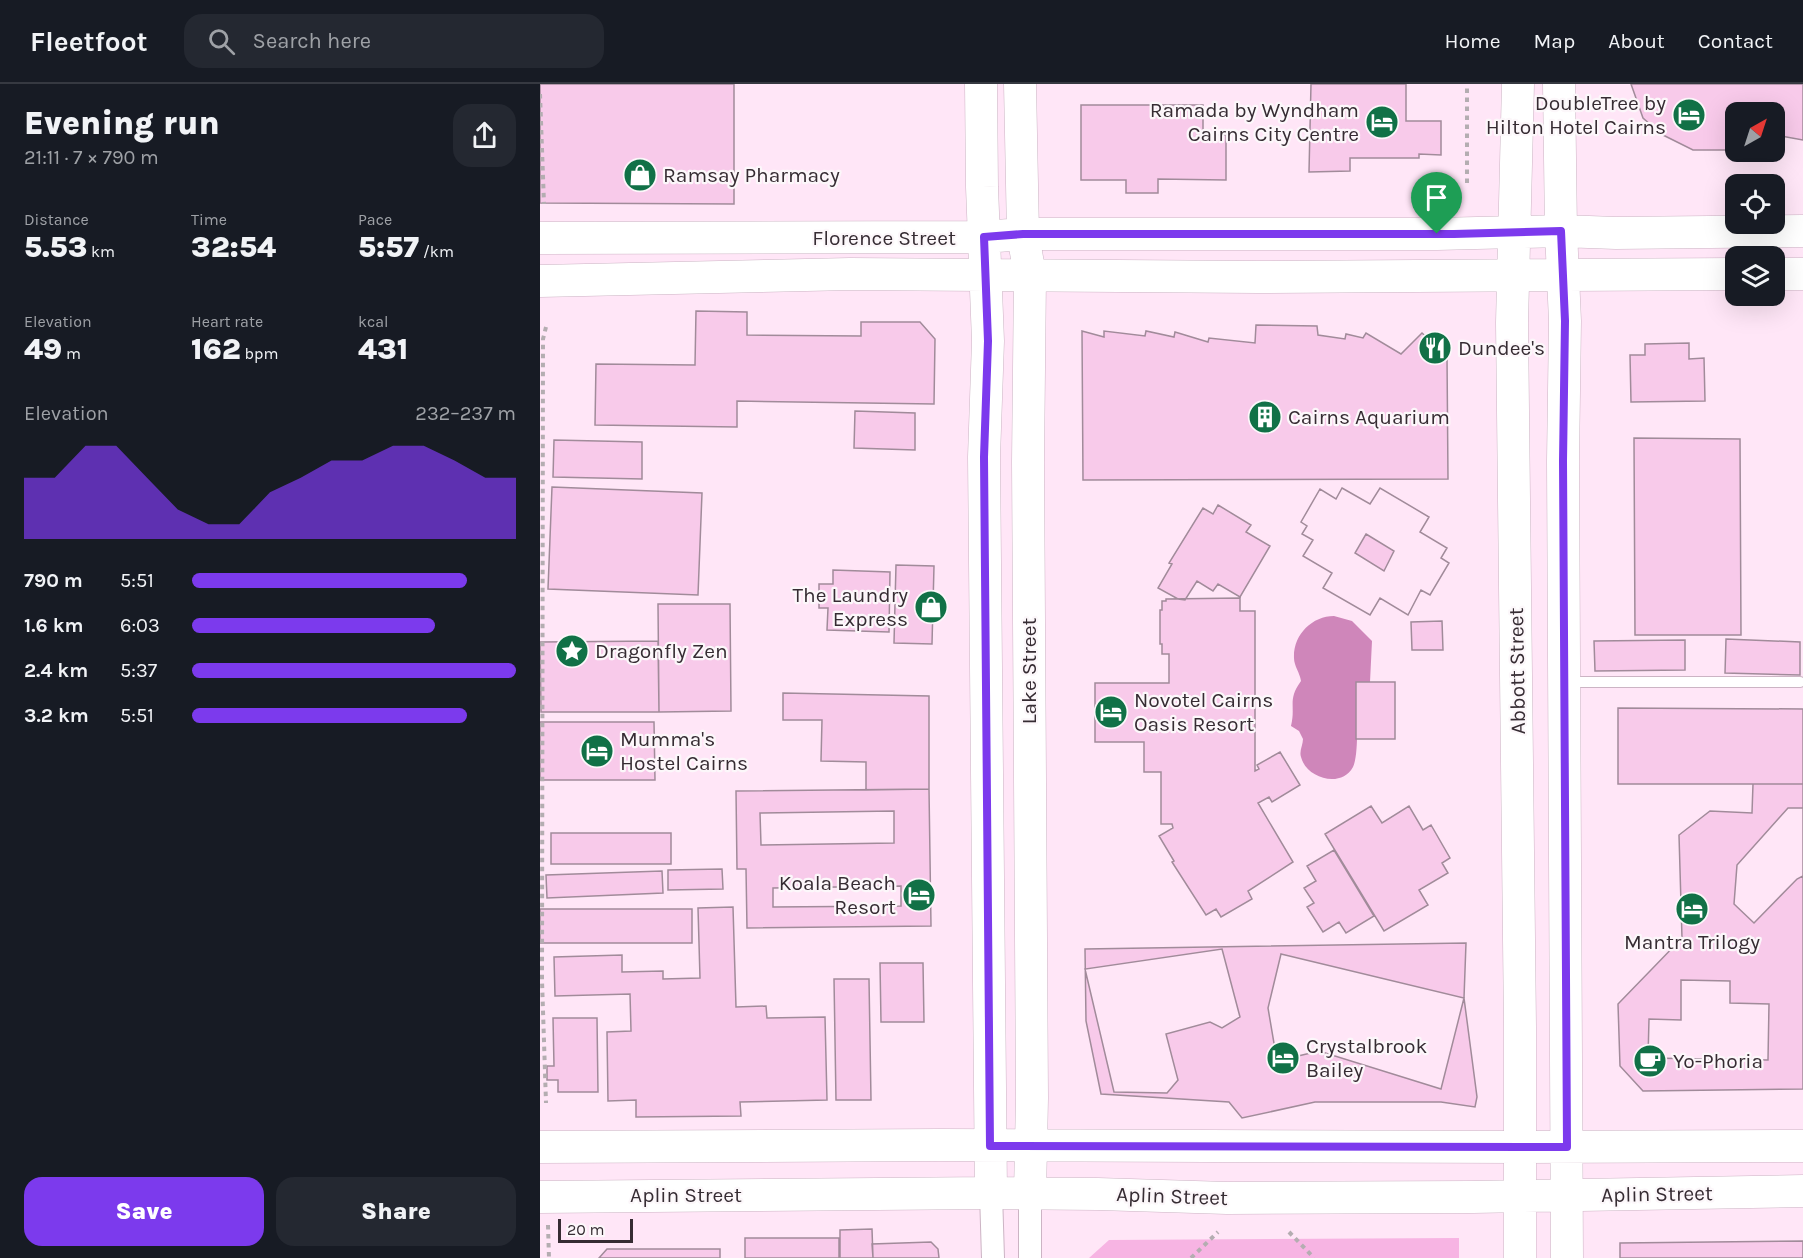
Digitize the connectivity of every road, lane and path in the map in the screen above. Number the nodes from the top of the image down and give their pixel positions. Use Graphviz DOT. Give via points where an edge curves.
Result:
graph roads {
  1 [pos="981,84"];
  2 [pos="1020,84"];
  3 [pos="1467,84"];
  4 [pos="1518,84"];
  5 [pos="1559,84"];
  6 [pos="540,94"];
  7 [pos="1467,183"];
  8 [pos="544,204"];
  9 [pos="1561,231"];
  10 [pos="1803,231"];
  11 [pos="1513,233"];
  12 [pos="1023,234"];
  13 [pos="984,237"];
  14 [pos="540,238"];
  15 [pos="1513,274"];
  16 [pos="1725,274"];
  17 [pos="1785,274"];
  18 [pos="1803,274"];
  19 [pos="1564,275"];
  20 [pos="986,276"];
  21 [pos="1030,276"];
  22 [pos="540,281"];
  23 [pos="546,327"];
  24 [pos="984,457"];
  25 [pos="1514,460"];
  26 [pos="1563,461"];
  27 [pos="1028,462"];
  28 [pos="1565,682"];
  29 [pos="1800,682"];
  30 [pos="988,1025"];
  31 [pos="1031,1025"];
  32 [pos="1520,1027"];
  33 [pos="1566,1029"];
  34 [pos="546,1103"];
  35 [pos="990,1146"];
  36 [pos="1031,1146"];
  37 [pos="1803,1146"];
  38 [pos="540,1147"];
  39 [pos="1520,1147"];
  40 [pos="1567,1147"];
  41 [pos="1803,1191"];
  42 [pos="992,1194"];
  43 [pos="1030,1194"];
  44 [pos="1567,1194"];
  45 [pos="1520,1196"];
  46 [pos="544,1211"];
  47 [pos="1218,1232"];
  48 [pos="1289,1232"];
  49 [pos="549,1258"];
  50 [pos="993,1258"];
  51 [pos="1030,1258"];
  52 [pos="1191,1258"];
  53 [pos="1314,1258"];
  54 [pos="1520,1258"];
  55 [pos="1567,1258"];
  1 -- 13 [label="street, Lake Street"];
  2 -- 12 [label="street, Lake Street"];
  3 -- 7 [label="path"];
  4 -- 11 [label="street, Abbott Street"];
  5 -- 9 [label="street"];
  6 -- 8 [label="path"];
  9 -- 10 [label="street, Florence Street"];
  9 -- 11 [label="street, Florence Street"];
  9 -- 19 [label="street"];
  11 -- 12 [label="street, Florence Street"];
  11 -- 15 [label="street, Abbott Street"];
  12 -- 13 [label="street, Florence Street"];
  12 -- 21 [label="street, Lake Street"];
  13 -- 14 [label="street, Florence Street"];
  13 -- 20 [label="street, Lake Street"];
  15 -- 19 [label="street, Florence Street"];
  15 -- 21 [label="street, Florence Street"];
  15 -- 25 [label="street, Abbott Street"];
  16 -- 19 [label="street, Florence Street"];
  17 -- 18 [label="street"];
  19 -- 26 [label="street"];
  20 -- 21 [label="street, Florence Street"];
  20 -- 22 [label="street, Florence Street" via="850,274"];
  20 -- 24 [label="street, Lake Street"];
  21 -- 27 [label="street, Lake Street"];
  23 -- 34 [label="path" via="542,980"];
  24 -- 27 [label="street" via="993,449 1011,448"];
  24 -- 30 [label="street, Lake Street"];
  25 -- 26 [label="street" via="1541,449"];
  25 -- 32 [label="street, Abbott Street"];
  26 -- 28 [label="street"];
  27 -- 31 [label="street, Lake Street"];
  28 -- 29 [label="lane"];
  28 -- 33 [label="street"];
  30 -- 31 [label="street" via="1004,1034 1018,1033"];
  30 -- 35 [label="street, Lake Street"];
  31 -- 36 [label="street, Lake Street"];
  32 -- 33 [label="street"];
  32 -- 39 [label="street, Abbott Street"];
  33 -- 40 [label="street"];
  35 -- 36 [label="street"];
  35 -- 38 [label="street"];
  35 -- 42 [label="street, Lake Street"];
  36 -- 39 [label="street"];
  36 -- 43 [label="street, Lake Street"];
  37 -- 40 [label="street"];
  39 -- 40 [label="street"];
  39 -- 45 [label="street, Abbott Street"];
  40 -- 44 [label="street"];
  41 -- 44 [label="street, Aplin Street"];
  42 -- 43 [label="street, Aplin Street"];
  42 -- 46 [label="street, Aplin Street"];
  42 -- 50 [label="street, Lake Street"];
  43 -- 45 [label="street, Aplin Street" via="1227,1198"];
  43 -- 51 [label="street, Lake Street"];
  44 -- 45 [label="street, Aplin Street"];
  44 -- 55 [label="street"];
  45 -- 54 [label="street, Abbott Street"];
  46 -- 49 [label="path"];
  47 -- 52 [label="path"];
  48 -- 53 [label="path"];
}
